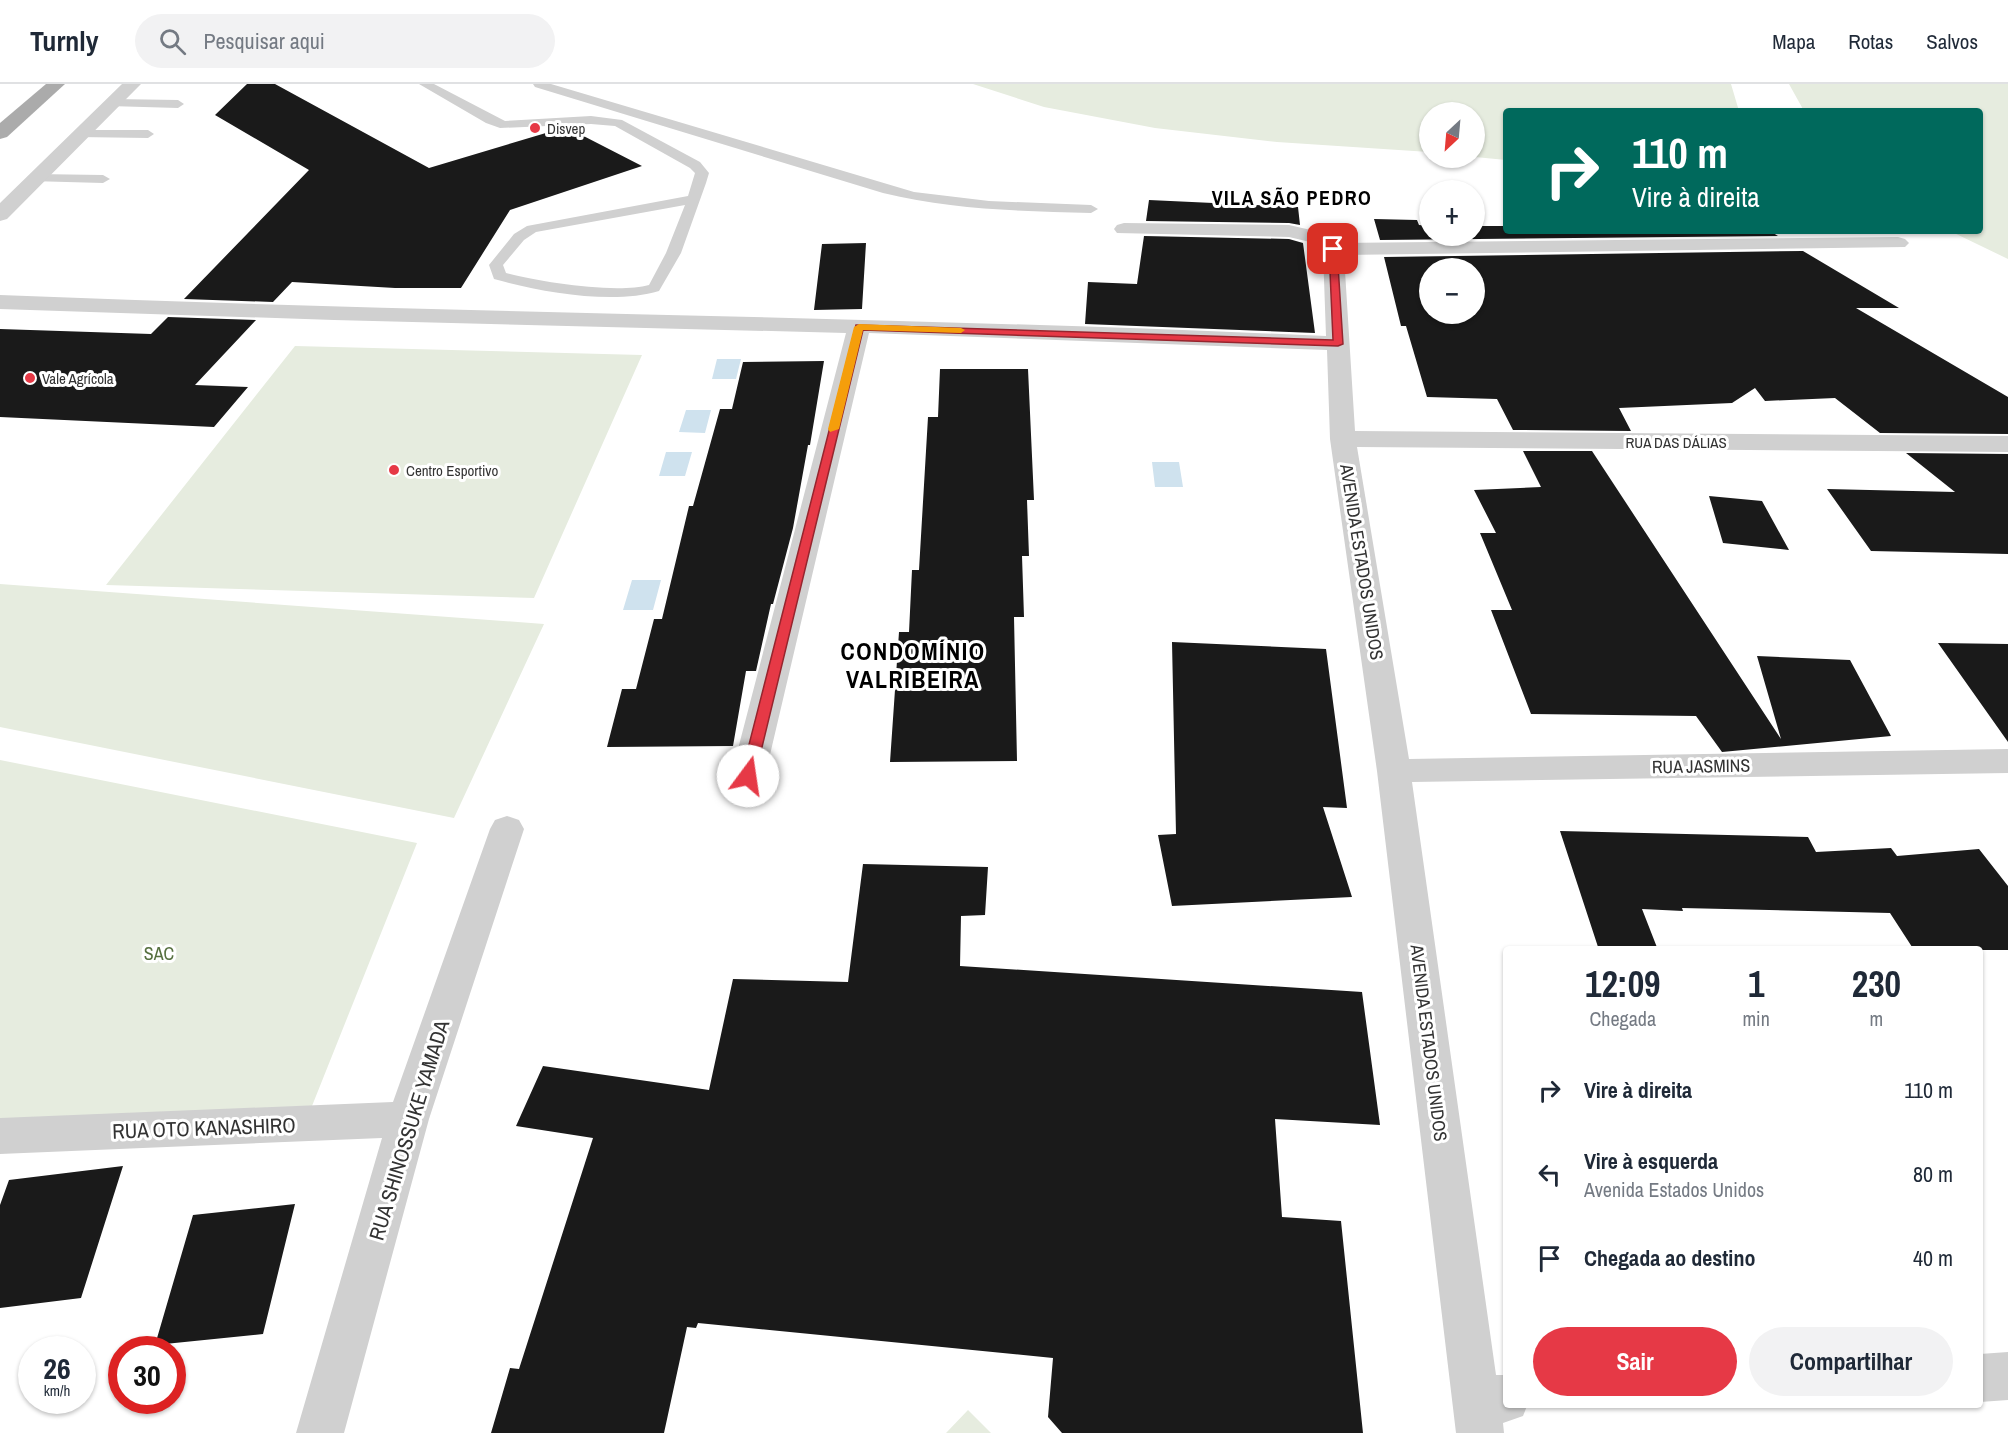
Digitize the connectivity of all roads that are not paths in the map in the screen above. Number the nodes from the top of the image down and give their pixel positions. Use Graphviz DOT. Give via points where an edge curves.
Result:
graph roads {
  1 [pos="56,84"];
  2 [pos="132,84"];
  3 [pos="425,84"];
  4 [pos="539,84"];
  5 [pos="23,92"];
  6 [pos="113,103"];
  7 [pos="178,104"];
  8 [pos="0,133"];
  9 [pos="82,134"];
  10 [pos="148,134"];
  11 [pos="35,178"];
  12 [pos="103,179"];
  13 [pos="694,200"];
  14 [pos="1091,209"];
  15 [pos="0,215"];
  16 [pos="1124,229"];
  17 [pos="1898,243"];
  18 [pos="1333,249"];
  19 [pos="0,302"];
  20 [pos="859,327"];
  21 [pos="1338,344"];
  22 [pos="1343,439"];
  23 [pos="2008,444"];
  24 [pos="2008,761"];
  25 [pos="1394,771"];
  26 [pos="748,776"];
  27 [pos="507,829"];
  28 [pos="408,1119"];
  29 [pos="0,1136"];
  30 [pos="2008,1376"];
  31 [pos="1983,1378"];
  32 [pos="1487,1410"];
  33 [pos="320,1433"];
  1 -- 8 [label="main road"];
  2 -- 6 [label="street"];
  3 -- 13 [label="lane" via="504,124 602,120 625,125 700,170"];
  4 -- 14 [label="lane" via="933,201"];
  5 -- 8 [label="main road"];
  6 -- 7 [label="lane"];
  6 -- 9 [label="street"];
  9 -- 10 [label="lane"];
  9 -- 11 [label="street"];
  11 -- 12 [label="lane"];
  11 -- 15 [label="street"];
  13 -- 13 [label="lane" via="659,283 646,292 526,282 499,276 495,270 519,237 532,229"];
  16 -- 18 [label="street" via="1289,231 1317,237"];
  17 -- 18 [label="street"];
  18 -- 21 [label="street, AVENIDA ESTADOS UNIDOS"];
  19 -- 20 [label="street" via="233,312"];
  20 -- 21 [label="street"];
  20 -- 26 [label="street"];
  21 -- 22 [label="street, AVENIDA ESTADOS UNIDOS"];
  22 -- 23 [label="street, RUA DAS DÁLIAS"];
  22 -- 25 [label="street, AVENIDA ESTADOS UNIDOS"];
  24 -- 25 [label="street, RUA JASMINS"];
  25 -- 32 [label="street, AVENIDA ESTADOS UNIDOS"];
  27 -- 28 [label="street, RUA SHINOSSUKE YAMADA"];
  28 -- 29 [label="street, RUA OTO KANASHIRO"];
  28 -- 33 [label="street, RUA SHINOSSUKE YAMADA"];
  30 -- 31 [label="street"];
}
